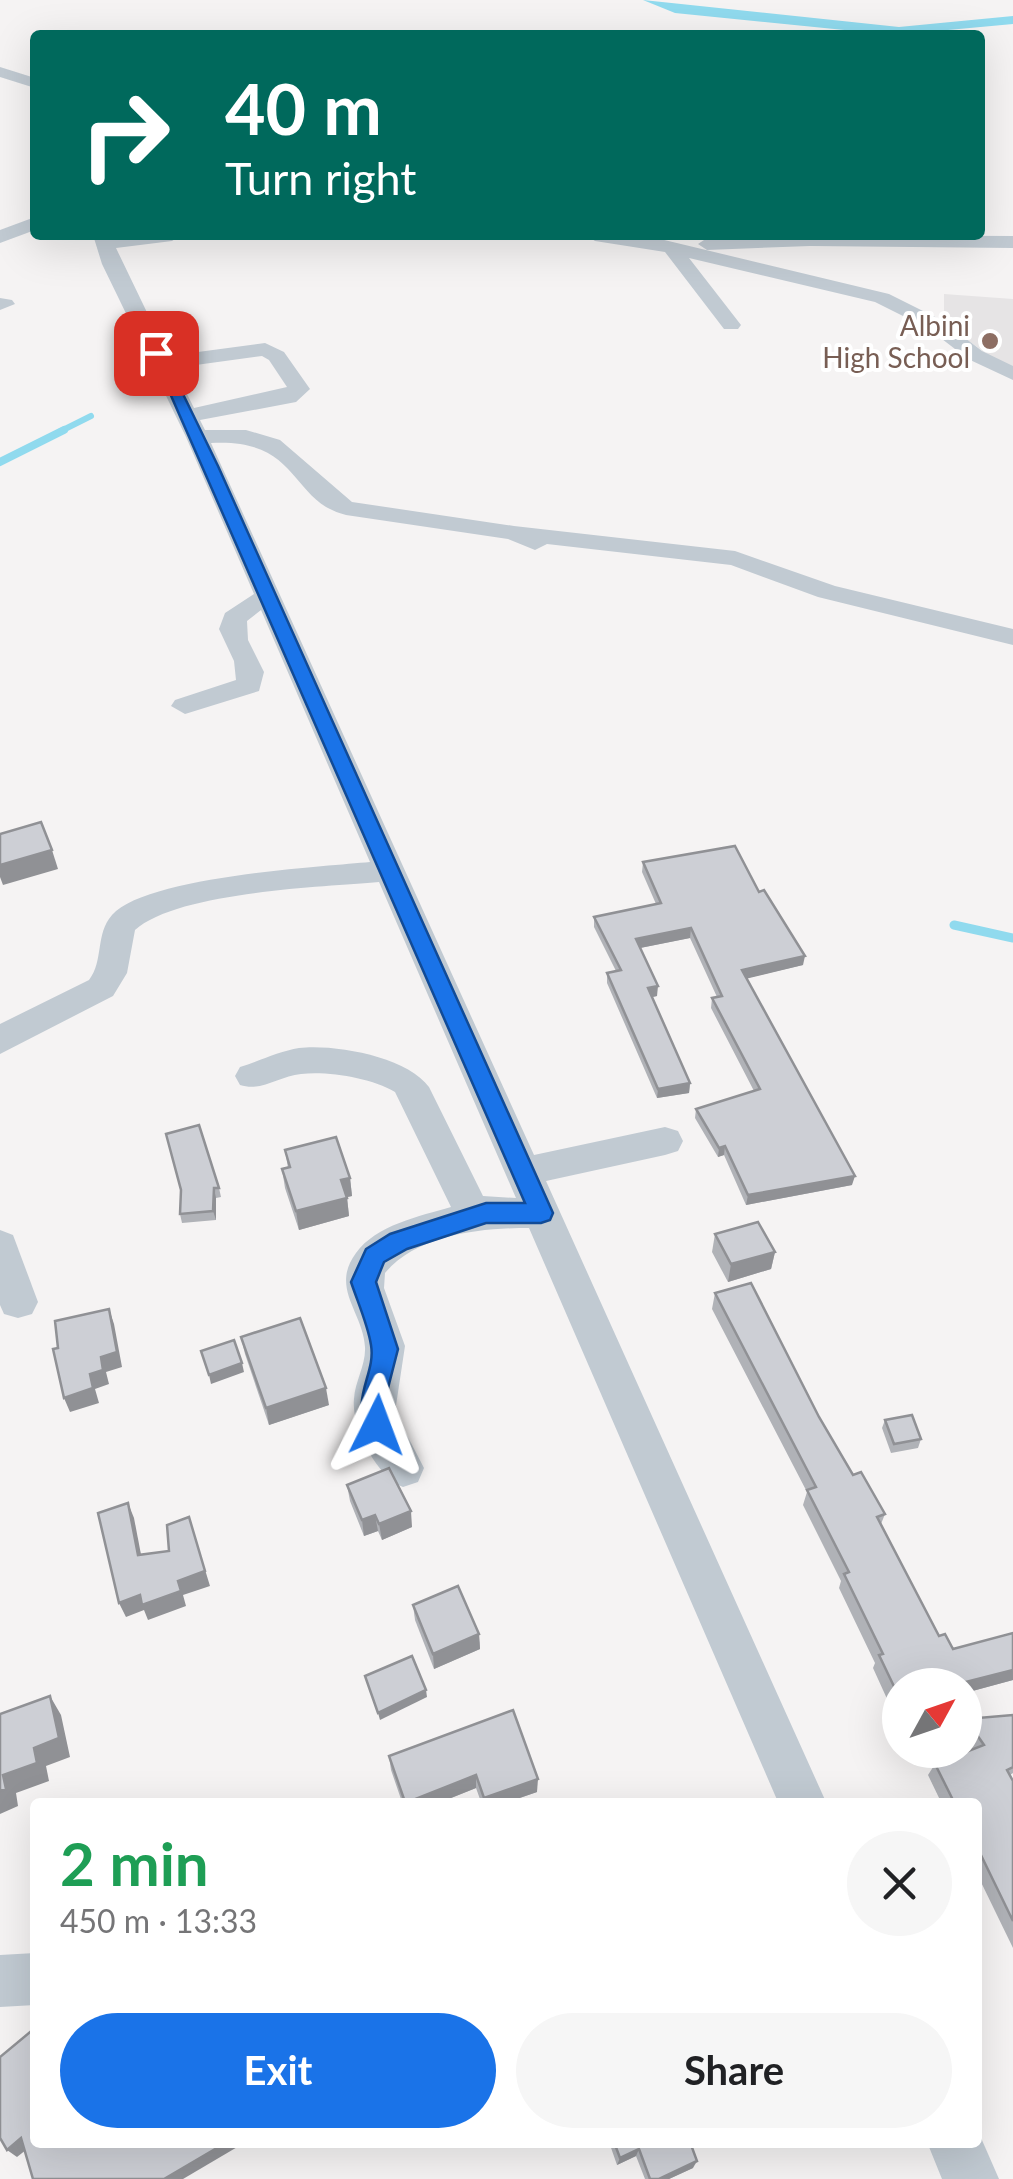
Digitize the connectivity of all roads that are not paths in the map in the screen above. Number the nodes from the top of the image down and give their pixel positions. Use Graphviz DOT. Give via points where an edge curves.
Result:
graph roads {
  1 [pos="0,72"];
  2 [pos="30,81"];
  3 [pos="30,220"];
  4 [pos="30,222"];
  5 [pos="0,228"];
  6 [pos="0,237"];
  7 [pos="103,240"];
  8 [pos="626,240"];
  9 [pos="1013,242"];
  10 [pos="671,247"];
  11 [pos="731,325"];
  12 [pos="162,364"];
  13 [pos="1013,374"];
  14 [pos="192,426"];
  15 [pos="514,532"];
  16 [pos="628,564"];
  17 [pos="267,597"];
  18 [pos="1013,636"];
  19 [pos="185,706"];
  20 [pos="388,871"];
  21 [pos="0,1041"];
  22 [pos="252,1076"];
  23 [pos="665,1142"];
  24 [pos="522,1172"];
  25 [pos="486,1213"];
  26 [pos="541,1213"];
  27 [pos="0,1246"];
  28 [pos="18,1302"];
  29 [pos="403,1468"];
  30 [pos="800,1798"];
  31 [pos="30,1979"];
  32 [pos="0,1981"];
  33 [pos="957,2148"];
  34 [pos="971,2179"];
  1 -- 2 [label="street"];
  3 -- 5 [label="street"];
  4 -- 6 [label="street"];
  7 -- 12 [label="street"];
  8 -- 10 [label="street"];
  9 -- 10 [label="street"];
  10 -- 11 [label="street"];
  10 -- 13 [label="street" via="882,298"];
  12 -- 14 [label="street"];
  12 -- 14 [label="street" via="224,381"];
  14 -- 15 [label="street" via="258,437 346,508"];
  14 -- 17 [label="street"];
  15 -- 16 [label="street" via="565,556"];
  15 -- 18 [label="street" via="735,558 827,592"];
  17 -- 19 [label="street" via="241,610 232,626 252,672 250,686"];
  17 -- 20 [label="street"];
  20 -- 21 [label="street" via="152,904 116,934 107,984"];
  20 -- 24 [label="street"];
  22 -- 25 [label="street" via="300,1061 392,1074 417,1096 462,1196"];
  23 -- 24 [label="street"];
  24 -- 26 [label="street"];
  25 -- 26 [label="street"];
  25 -- 29 [label="street" via="384,1248 366,1269 364,1282 386,1349 374,1412"];
  26 -- 30 [label="street"];
  27 -- 28 [label="street"];
  31 -- 32 [label="street"];
  33 -- 34 [label="street"];
}
